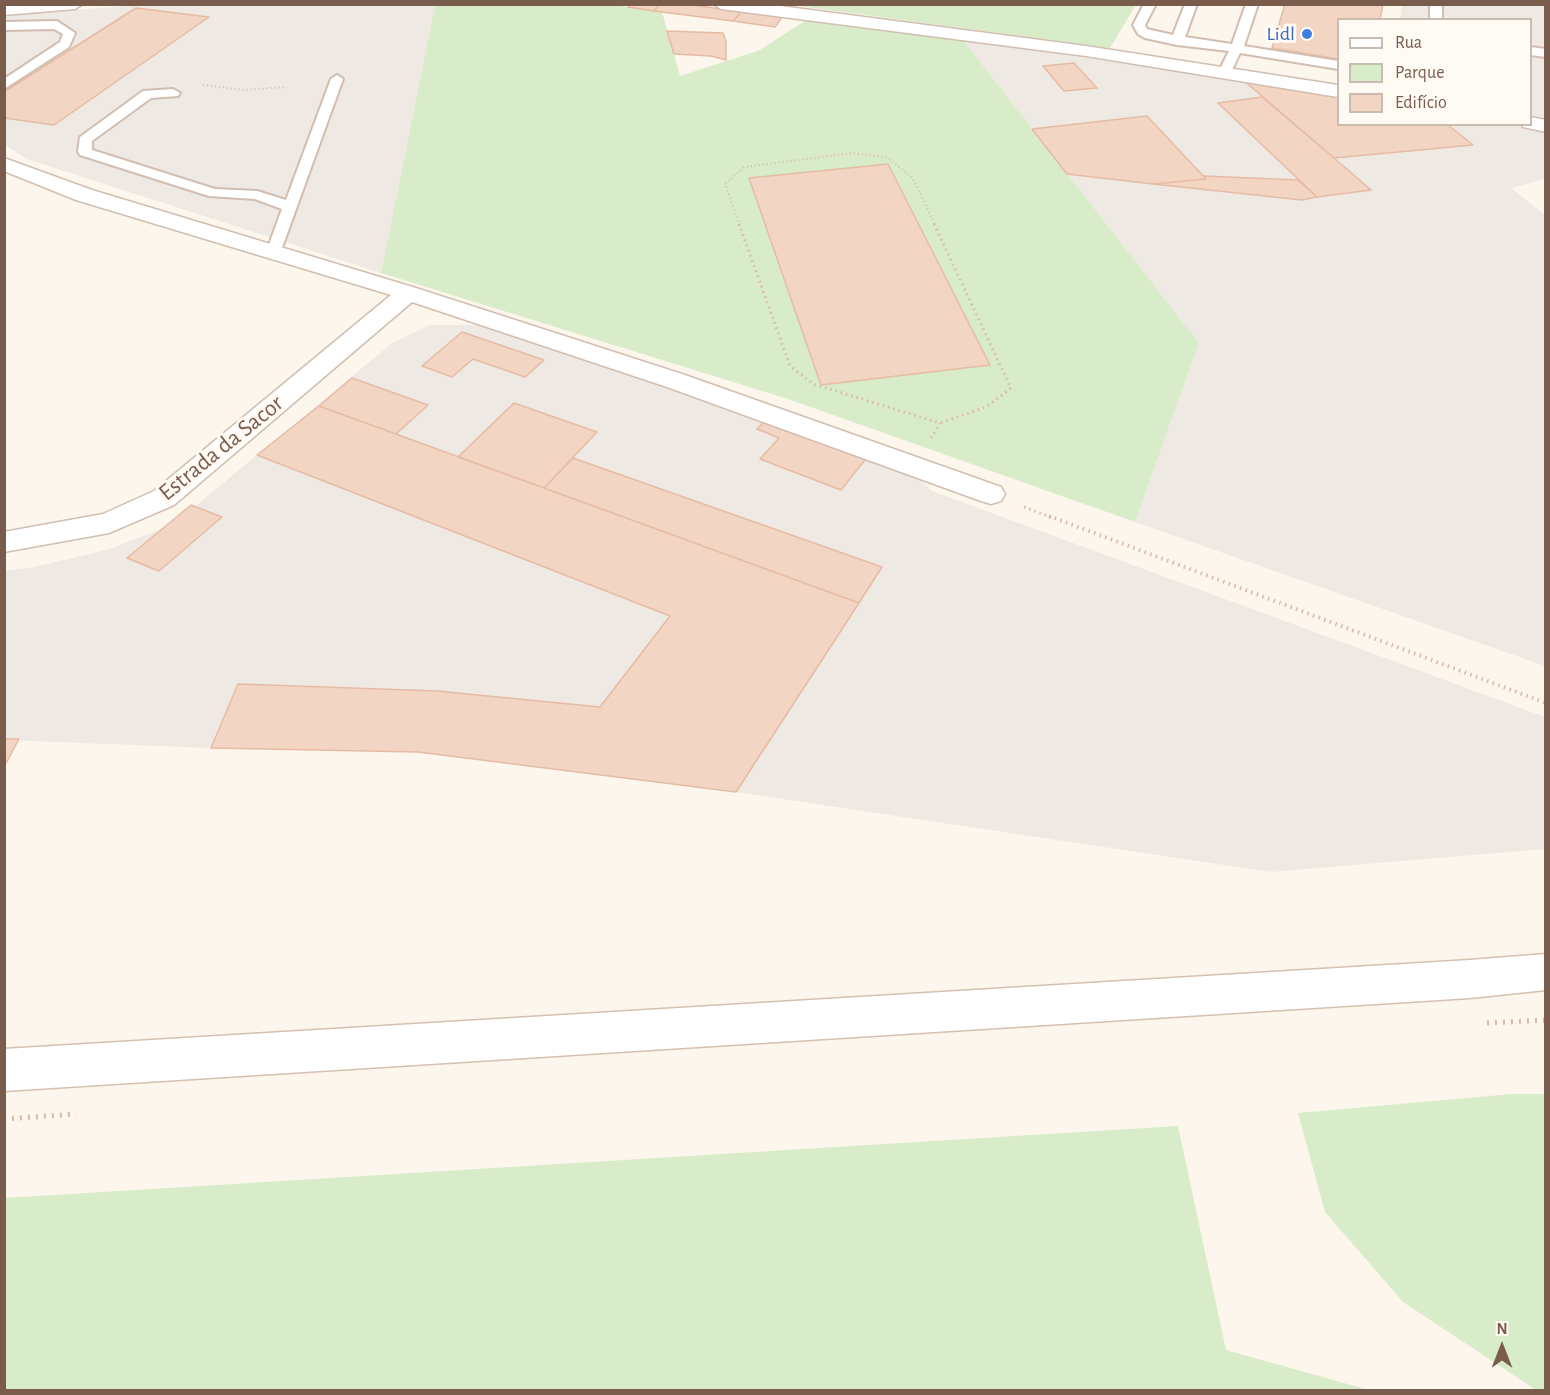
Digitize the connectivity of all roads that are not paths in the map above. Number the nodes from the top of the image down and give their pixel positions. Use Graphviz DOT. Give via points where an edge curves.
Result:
graph roads {
  1 [pos="75,4"];
  2 [pos="721,4"];
  3 [pos="1149,4"];
  4 [pos="1191,4"];
  5 [pos="1252,4"];
  6 [pos="4,10"];
  7 [pos="4,26"];
  8 [pos="4,31"];
  9 [pos="5,39"];
  10 [pos="1177,41"];
  11 [pos="1236,49"];
  12 [pos="1337,65"];
  13 [pos="1224,73"];
  14 [pos="338,79"];
  15 [pos="4,85"];
  16 [pos="1337,91"];
  17 [pos="173,93"];
  18 [pos="4,164"];
  19 [pos="290,207"];
  20 [pos="273,253"];
  21 [pos="408,293"];
  22 [pos="991,494"];
  23 [pos="4,543"];
  24 [pos="1545,972"];
  25 [pos="4,1070"];
  1 -- 6 [label="street"];
  2 -- 13 [label="street" via="1086,51"];
  3 -- 10 [label="lane" via="1139,26 1142,31"];
  4 -- 10 [label="lane"];
  5 -- 11 [label="lane"];
  7 -- 15 [label="lane" via="57,26 69,33 65,44"];
  8 -- 9 [label="lane" via="10,32"];
  10 -- 11 [label="lane"];
  11 -- 12 [label="lane"];
  11 -- 13 [label="lane"];
  13 -- 16 [label="street"];
  14 -- 19 [label="lane"];
  17 -- 19 [label="lane" via="148,94 84,140 85,152 214,193 257,195"];
  18 -- 20 [label="street" via="84,195"];
  19 -- 20 [label="lane"];
  20 -- 21 [label="street"];
  21 -- 22 [label="street" via="676,381"];
  21 -- 23 [label="street, Estrada da Sacor" via="164,498 109,523"];
  24 -- 25 [label="street"];
}
